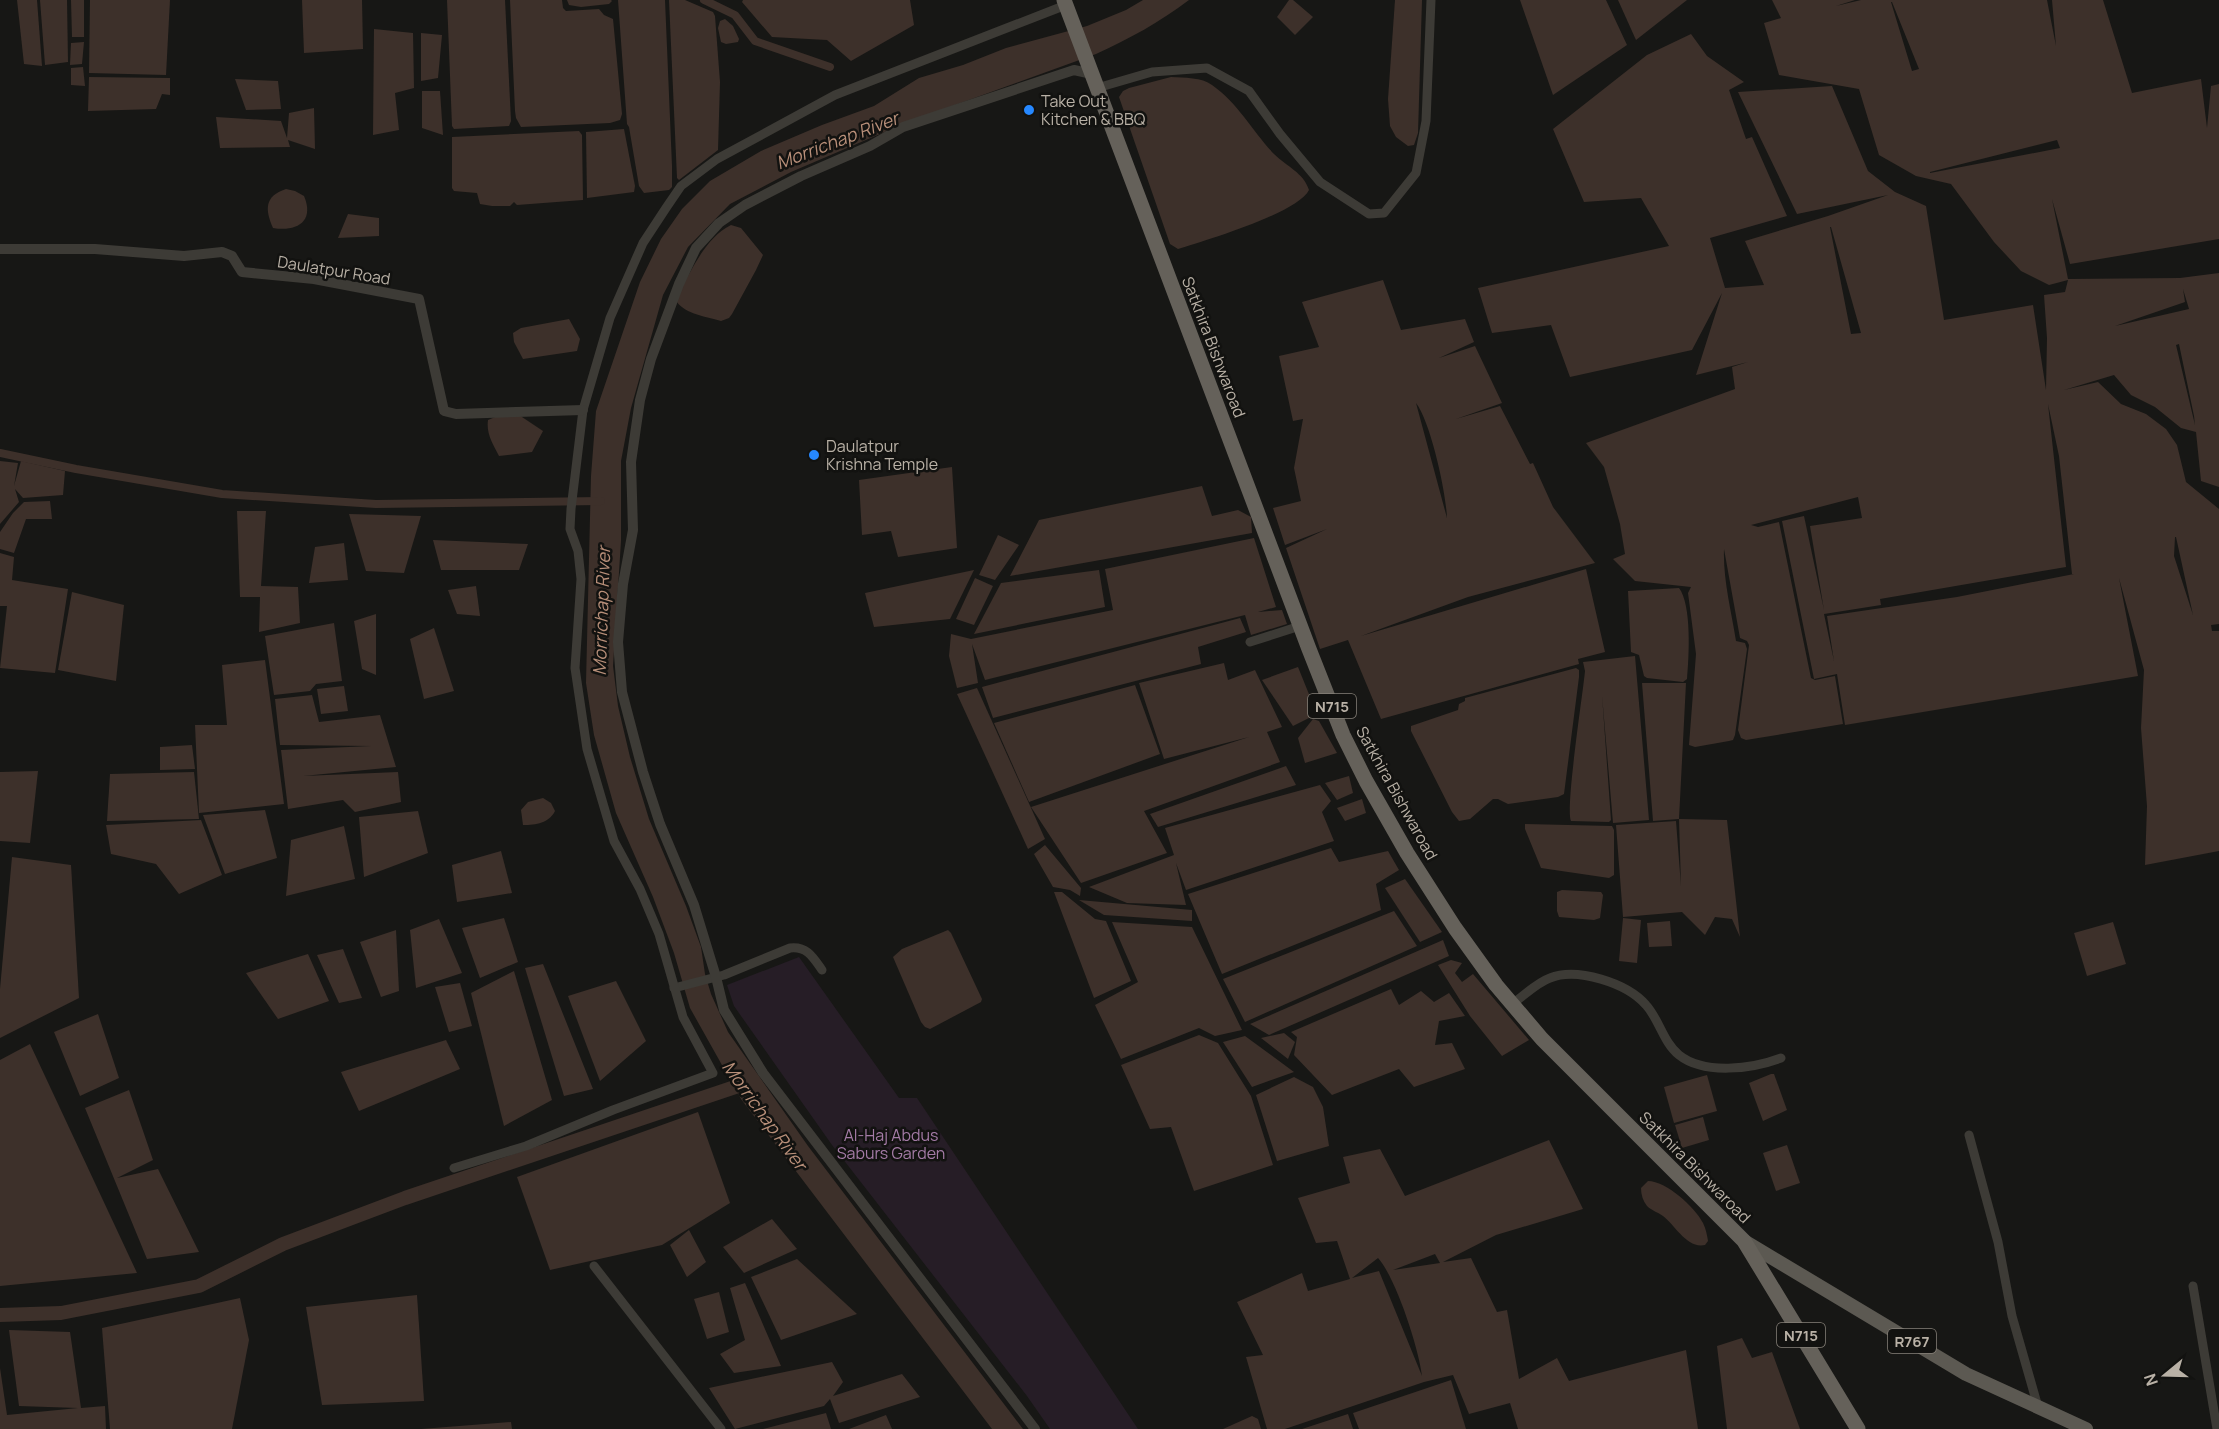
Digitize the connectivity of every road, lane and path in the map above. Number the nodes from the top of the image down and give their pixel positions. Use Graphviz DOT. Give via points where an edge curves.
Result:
graph roads {
  1 [pos="1431,0"];
  2 [pos="1066,6"];
  3 [pos="1093,77"];
  4 [pos="0,249"];
  5 [pos="583,410"];
  6 [pos="1300,626"];
  7 [pos="1250,642"];
  8 [pos="822,970"];
  9 [pos="714,977"];
  10 [pos="676,988"];
  11 [pos="1512,1004"];
  12 [pos="1781,1058"];
  13 [pos="1969,1135"];
  14 [pos="454,1168"];
  15 [pos="1744,1241"];
  16 [pos="594,1266"];
  17 [pos="2193,1286"];
  18 [pos="2038,1407"];
  19 [pos="721,1429"];
  20 [pos="1035,1429"];
  21 [pos="1858,1429"];
  22 [pos="2086,1429"];
  23 [pos="2217,1429"];
  1 -- 3 [label="street" via="1426,121 1416,173 1384,213 1369,214 1320,182 1250,91 1207,68"];
  2 -- 3 [label="highway, N715"];
  2 -- 5 [label="street" via="835,94 717,159 681,186 643,243 610,318"];
  3 -- 6 [label="highway, Satkhira Bishwaroad / N715"];
  3 -- 9 [label="street" via="1074,70 954,109 903,127 801,176 719,223 696,248 679,284 640,400 631,462 633,530 618,642 622,692 642,772 694,905"];
  4 -- 5 [label="street, Daulatpur Road" via="95,249 184,256 222,252 232,256 242,272 314,279 419,299 444,411 456,414"];
  5 -- 10 [label="street" via="570,529 578,551 581,579 575,668 587,748 614,841 659,934"];
  6 -- 7 [label="street"];
  6 -- 11 [label="highway, Satkhira Bishwaroad / N715" via="1343,735 1366,781 1455,928"];
  8 -- 9 [label="street" via="809,951 796,947"];
  9 -- 10 [label="street"];
  9 -- 20 [label="street" via="724,1010 763,1073"];
  10 -- 14 [label="street" via="683,1017 713,1073 526,1146"];
  11 -- 12 [label="street" via="1549,978 1569,973 1591,977 1629,990 1647,1006 1676,1053 1693,1062 1742,1067"];
  11 -- 15 [label="highway, Satkhira Bishwaroad / N715" via="1542,1039"];
  13 -- 18 [label="street"];
  15 -- 18 [label="main road, R767" via="1966,1374"];
  15 -- 21 [label="highway, N715"];
  16 -- 19 [label="street"];
  17 -- 23 [label="street"];
  18 -- 22 [label="main road, R767"];
}
